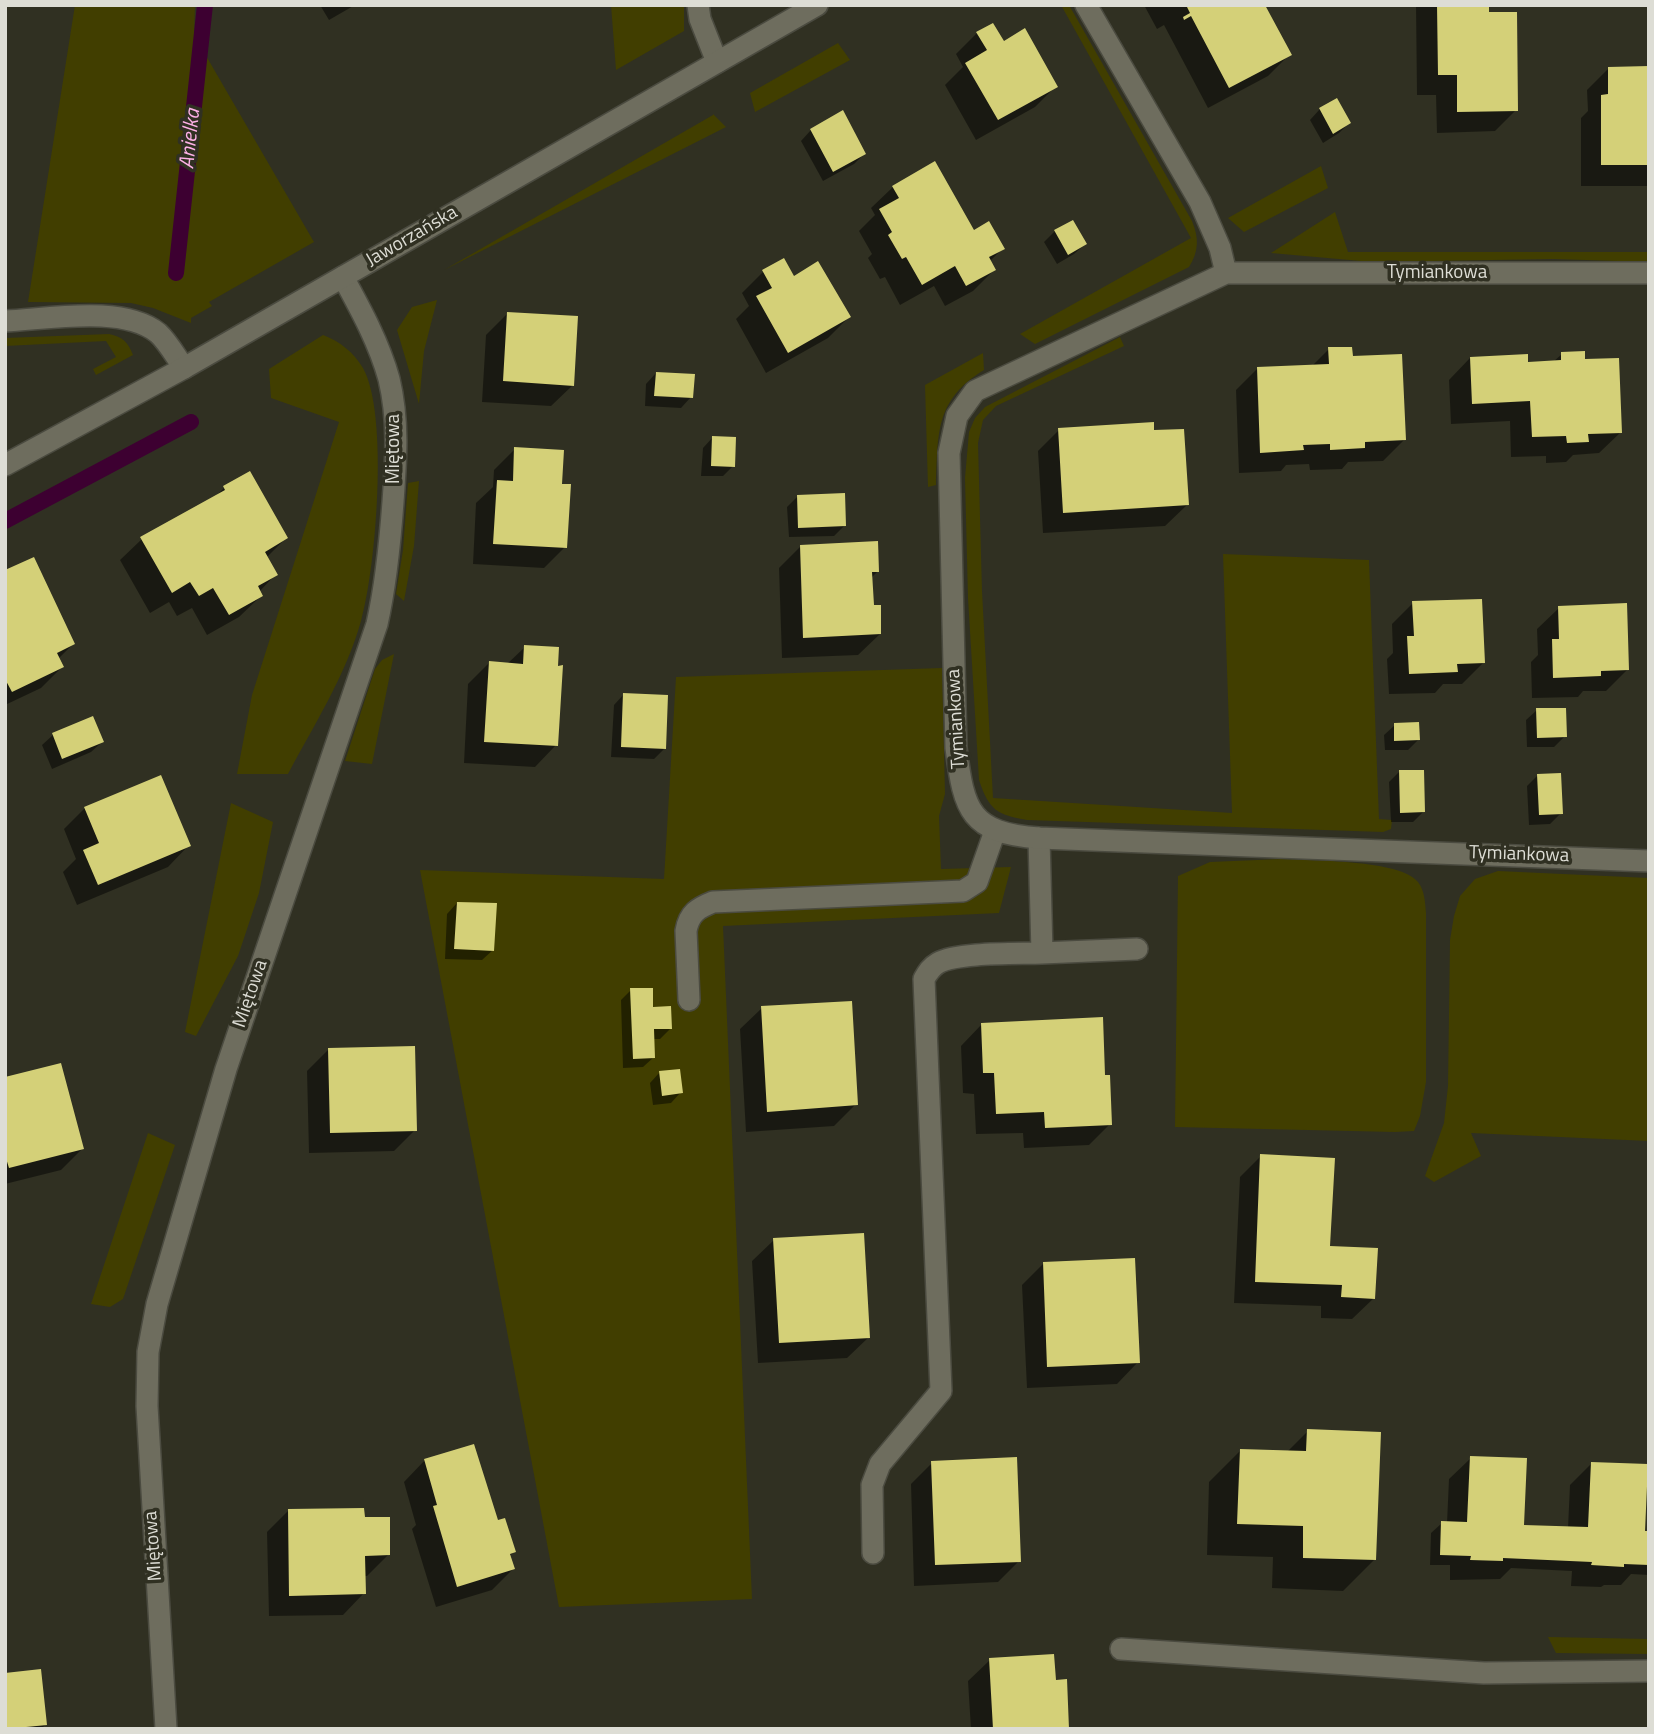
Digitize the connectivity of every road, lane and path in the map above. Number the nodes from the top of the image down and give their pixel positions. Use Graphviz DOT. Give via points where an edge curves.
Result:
graph roads {
  1 [pos="698,5"];
  2 [pos="817,5"];
  3 [pos="1086,5"];
  4 [pos="717,62"];
  5 [pos="1226,273"];
  6 [pos="1649,273"];
  7 [pos="343,277"];
  8 [pos="5,321"];
  9 [pos="184,368"];
  10 [pos="5,465"];
  11 [pos="995,831"];
  12 [pos="1039,838"];
  13 [pos="1649,860"];
  14 [pos="1136,949"];
  15 [pos="1042,953"];
  16 [pos="689,1000"];
  17 [pos="873,1553"];
  18 [pos="1121,1648"];
  19 [pos="1649,1671"];
  20 [pos="166,1729"];
  1 -- 4 [label="street"];
  2 -- 4 [label="street, Jaworzańska"];
  3 -- 5 [label="street" via="1200,202"];
  4 -- 7 [label="street, Jaworzańska"];
  5 -- 6 [label="street, Tymiankowa"];
  5 -- 11 [label="street, Tymiankowa" via="986,384 957,416 949,453 956,748 965,797 977,819"];
  7 -- 9 [label="street, Jaworzańska"];
  7 -- 20 [label="street, Miętowa" via="374,337 394,404 397,447 385,589 226,1069 157,1304 148,1352 147,1406"];
  8 -- 9 [label="street" via="111,315 159,334"];
  9 -- 10 [label="street, Jaworzańska"];
  11 -- 12 [label="street, Tymiankowa"];
  11 -- 16 [label="street" via="977,882 963,891 713,902 696,909 686,931"];
  12 -- 13 [label="street, Tymiankowa"];
  12 -- 15 [label="street"];
  14 -- 15 [label="street"];
  15 -- 17 [label="street" via="955,958 939,962 924,979 941,1391 880,1464 872,1485"];
  18 -- 19 [label="street" via="1484,1673"];
}
